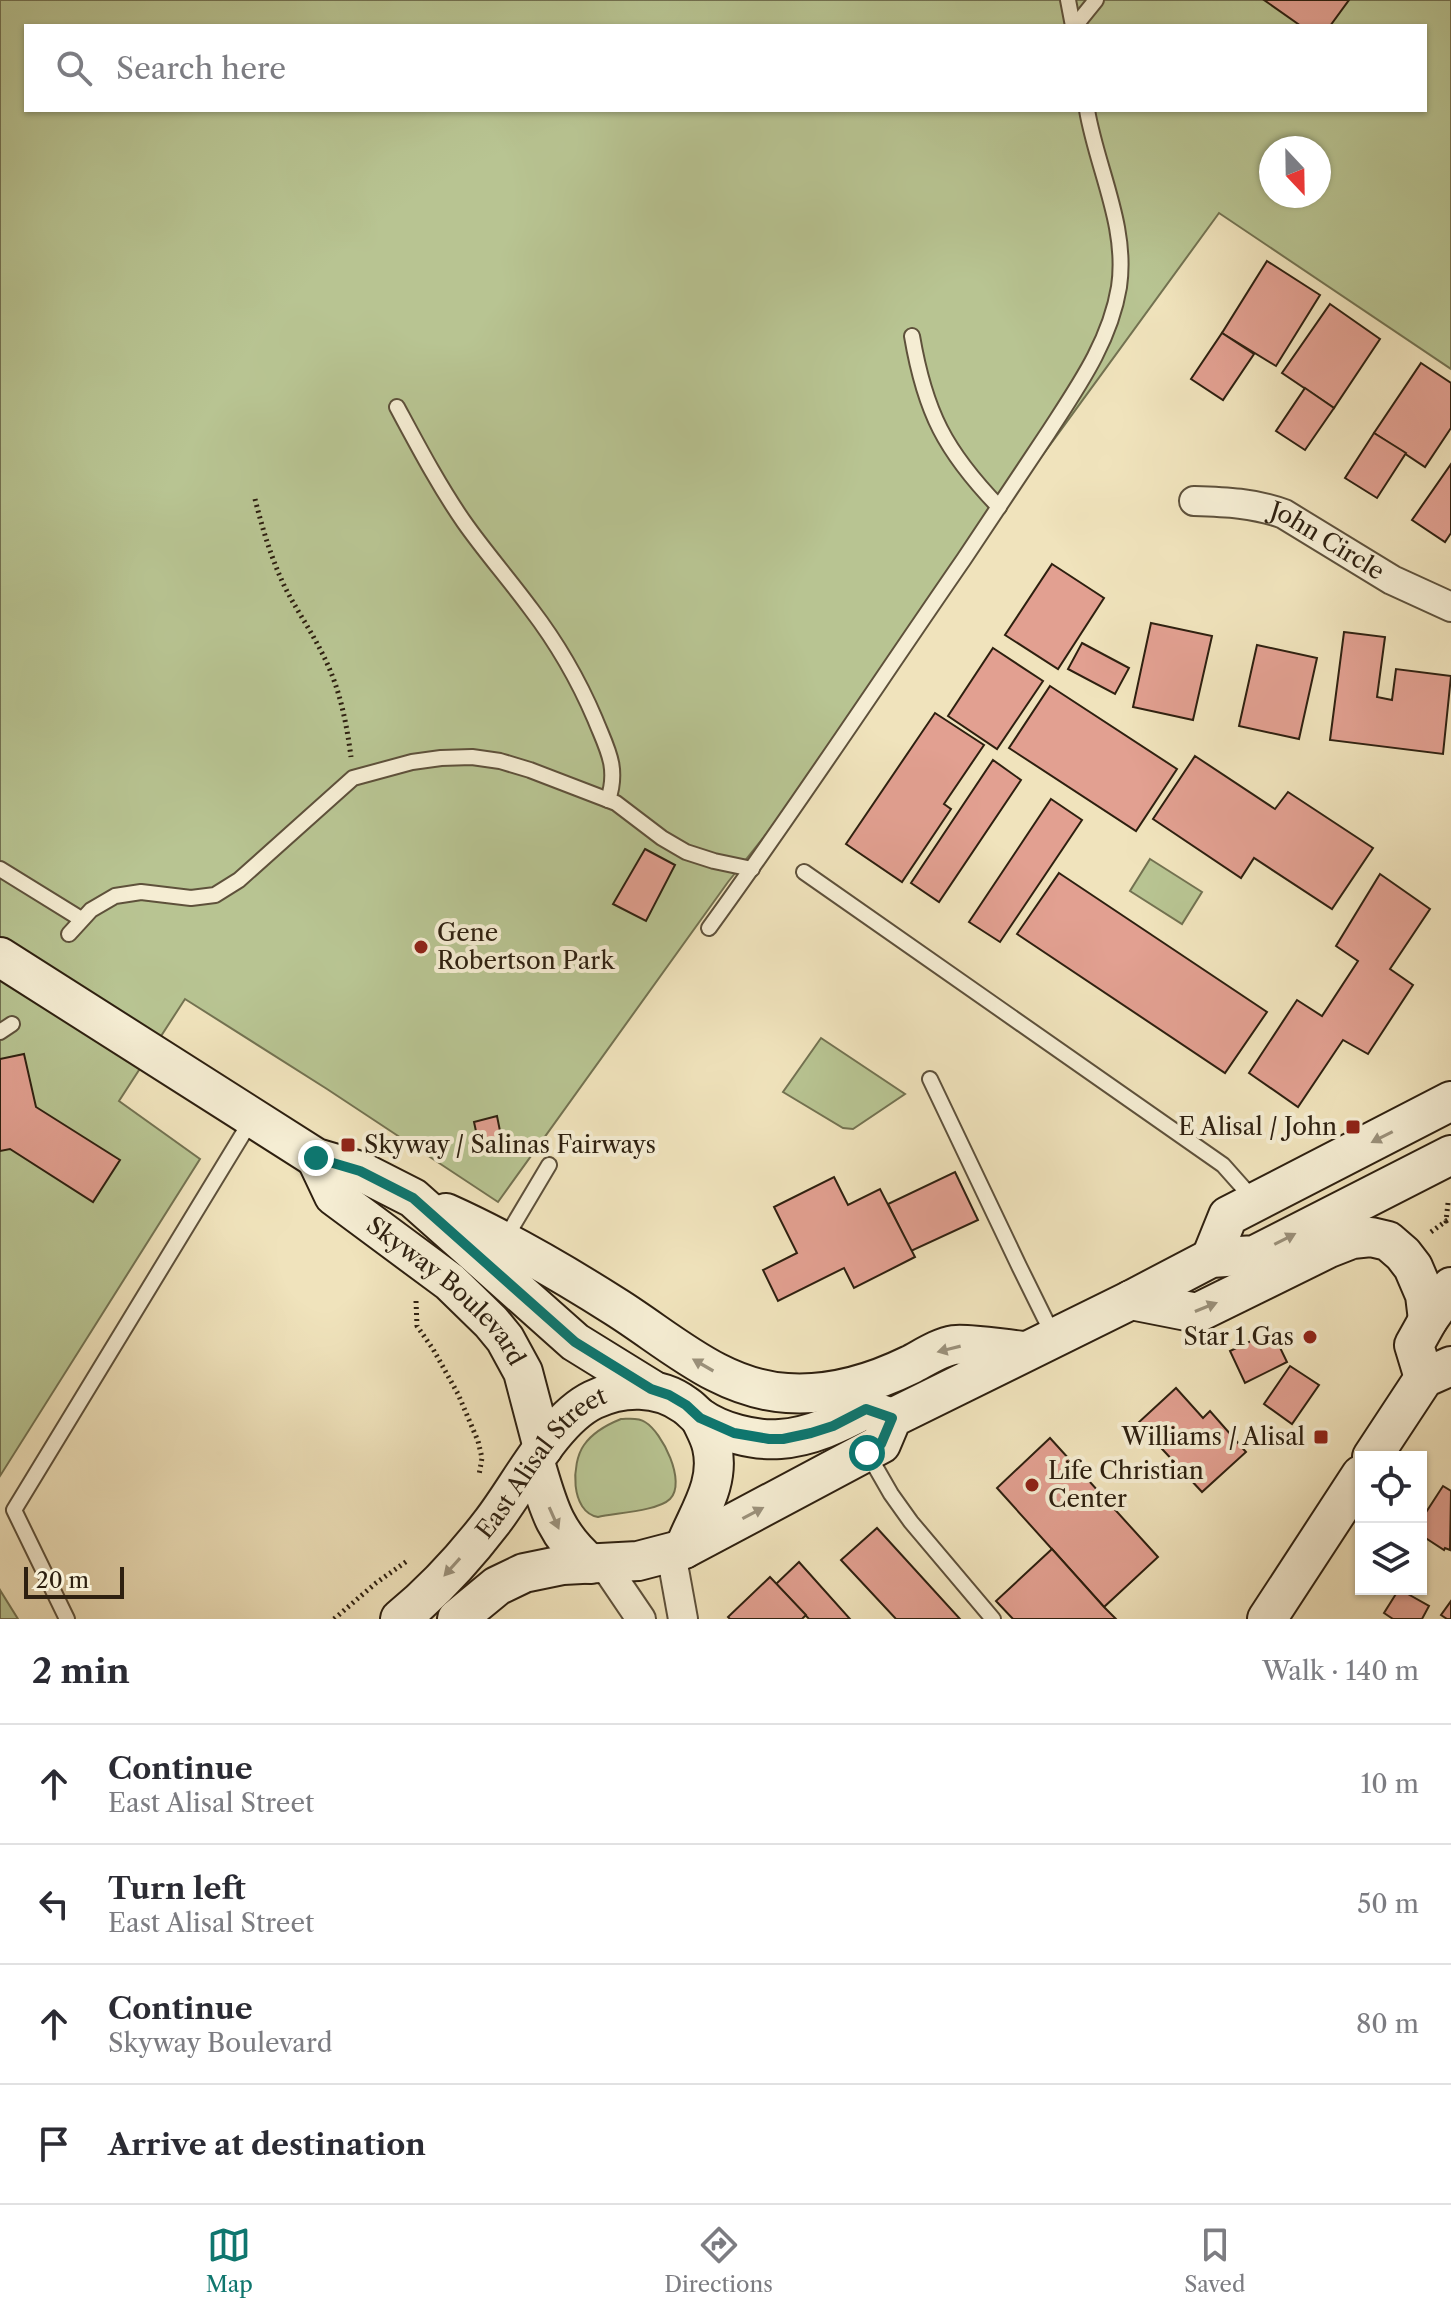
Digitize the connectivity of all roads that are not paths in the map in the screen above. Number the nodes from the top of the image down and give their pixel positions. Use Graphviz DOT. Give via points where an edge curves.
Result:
graph roads {
  1 [pos="1068,0"];
  2 [pos="1096,0"];
  3 [pos="1074,24"];
  4 [pos="1076,24"];
  5 [pos="1087,112"];
  6 [pos="912,336"];
  7 [pos="397,407"];
  8 [pos="1194,501"];
  9 [pos="999,507"];
  10 [pos="1451,607"];
  11 [pos="608,800"];
  12 [pos="0,869"];
  13 [pos="752,869"];
  14 [pos="804,872"];
  15 [pos="81,919"];
  16 [pos="709,928"];
  17 [pos="69,934"];
  18 [pos="0,957"];
  19 [pos="930,1079"];
  20 [pos="1451,1101"];
  21 [pos="253,1119"];
  22 [pos="1451,1155"];
  23 [pos="316,1158"];
  24 [pos="549,1165"];
  25 [pos="413,1198"];
  26 [pos="1256,1201"];
  27 [pos="504,1240"];
  28 [pos="1211,1258"];
  29 [pos="1451,1287"];
  30 [pos="1131,1300"];
  31 [pos="1428,1320"];
  32 [pos="1040,1344"];
  33 [pos="1437,1372"];
  34 [pos="651,1389"];
  35 [pos="700,1418"];
  36 [pos="892,1418"];
  37 [pos="1377,1451"];
  38 [pos="867,1453"];
  39 [pos="539,1455"];
  40 [pos="1355,1484"];
  41 [pos="678,1551"];
  42 [pos="597,1564"];
  43 [pos="67,1619"];
  44 [pos="400,1619"];
  45 [pos="457,1619"];
  46 [pos="641,1619"];
  47 [pos="683,1619"];
  48 [pos="993,1619"];
  49 [pos="1267,1619"];
  1 -- 3 [label="lane"];
  2 -- 4 [label="lane"];
  5 -- 9 [label="lane" via="1119,238 1115,306 1081,381"];
  6 -- 9 [label="lane" via="936,423 952,453"];
  7 -- 11 [label="lane" via="453,506 565,657 611,758"];
  8 -- 10 [label="street, John Circle" via="1241,502 1284,514 1392,580"];
  9 -- 13 [label="lane"];
  11 -- 13 [label="lane" via="672,845"];
  11 -- 15 [label="lane" via="500,761 472,757 412,762 353,778 215,895 129,892 103,902"];
  12 -- 15 [label="lane"];
  13 -- 16 [label="lane"];
  14 -- 26 [label="lane" via="1223,1165"];
  15 -- 17 [label="lane"];
  18 -- 21 [label="main road, Skyway Boulevard"];
  19 -- 32 [label="lane"];
  20 -- 26 [label="main road, one-way"];
  21 -- 23 [label="main road, Skyway Boulevard"];
  21 -- 43 [label="lane" via="14,1510"];
  28 -- 22 [label="main road, one-way" via="1255,1255"];
  23 -- 25 [label="main road, Skyway Boulevard" via="360,1171"];
  23 -- 39 [label="main road, Skyway Boulevard" via="334,1196 450,1282 505,1339 523,1372"];
  24 -- 27 [label="lane"];
  25 -- 27 [label="main road"];
  25 -- 34 [label="main road, Skyway Boulevard" via="575,1342"];
  26 -- 28 [label="main road" via="1228,1216"];
  32 -- 27 [label="main road, one-way" via="952,1345 850,1389 787,1394 735,1382 709,1369"];
  28 -- 30 [label="main road"];
  29 -- 31 [label="main road"];
  30 -- 31 [label="main road, one-way" via="1197,1313 1329,1248 1371,1237 1388,1241 1413,1267"];
  30 -- 32 [label="main road"];
  31 -- 33 [label="main road" via="1414,1345"];
  32 -- 36 [label="main road"];
  33 -- 37 [label="main road"];
  34 -- 35 [label="main road" via="686,1405"];
  34 -- 39 [label="main road, East Alisal Street" via="617,1391 591,1401"];
  35 -- 36 [label="main road" via="734,1433 783,1439 833,1426 866,1409"];
  35 -- 41 [label="main road" via="712,1447 711,1489"];
  36 -- 38 [label="main road" via="881,1444"];
  41 -- 38 [label="main road, one-way"];
  38 -- 48 [label="lane" via="904,1512"];
  39 -- 42 [label="main road, Skyway Boulevard, one-way" via="559,1531 577,1553"];
  39 -- 44 [label="main road, East Alisal Street, one-way" via="491,1523"];
  40 -- 49 [label="main road"];
  41 -- 42 [label="main road"];
  41 -- 47 [label="street"];
  42 -- 45 [label="main road" via="524,1573 497,1586"];
  42 -- 46 [label="street"];
}
